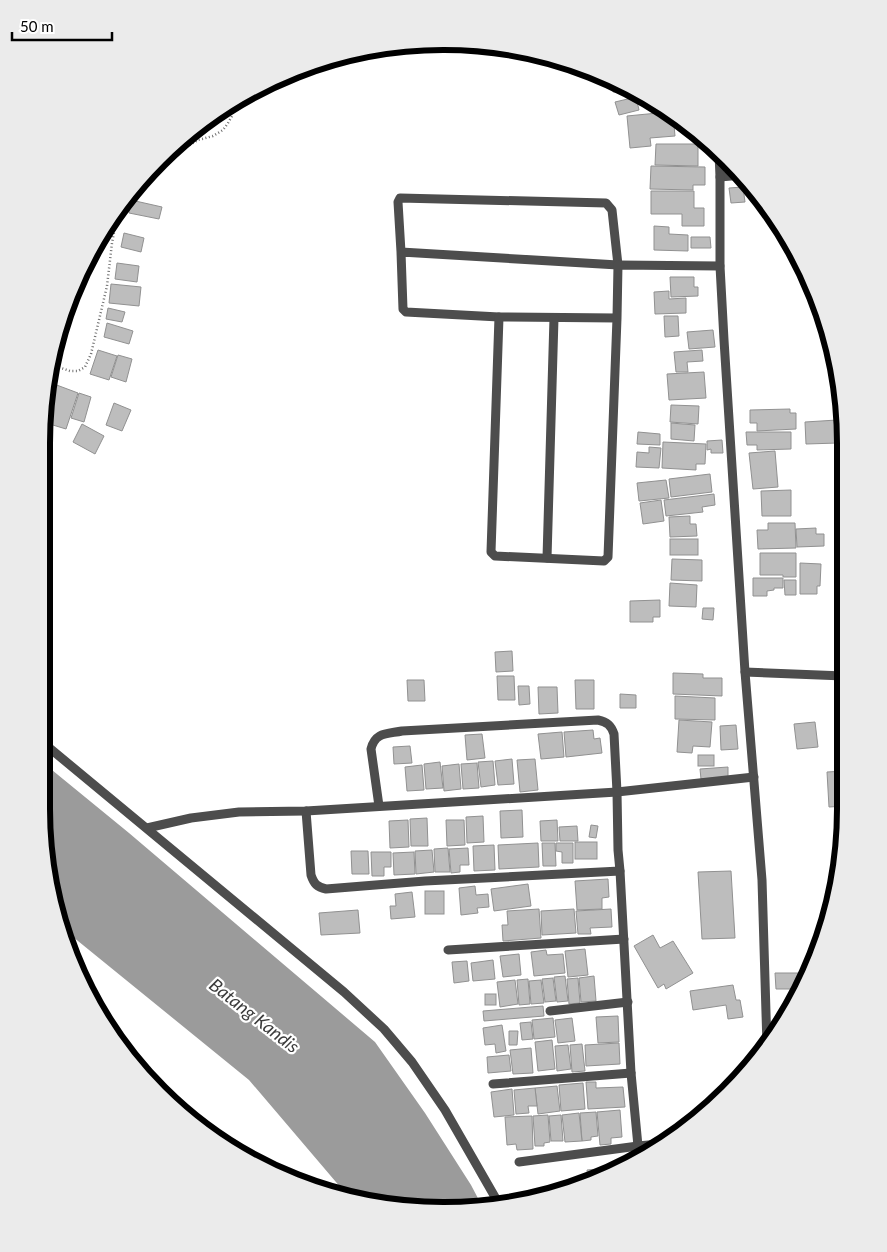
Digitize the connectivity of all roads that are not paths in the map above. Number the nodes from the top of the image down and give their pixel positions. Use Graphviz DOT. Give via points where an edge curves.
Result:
graph roads {
  1 [pos="719,163"];
  2 [pos="732,176"];
  3 [pos="720,177"];
  4 [pos="401,252"];
  5 [pos="618,265"];
  6 [pos="720,266"];
  7 [pos="499,317"];
  8 [pos="554,318"];
  9 [pos="617,318"];
  10 [pos="547,558"];
  11 [pos="745,672"];
  12 [pos="837,676"];
  13 [pos="50,748"];
  14 [pos="754,777"];
  15 [pos="617,792"];
  16 [pos="379,806"];
  17 [pos="306,811"];
  18 [pos="147,828"];
  19 [pos="620,871"];
  20 [pos="624,939"];
  21 [pos="448,950"];
  22 [pos="628,1002"];
  23 [pos="550,1011"];
  24 [pos="767,1033"];
  25 [pos="631,1073"];
  26 [pos="493,1084"];
  27 [pos="646,1145"];
  28 [pos="638,1146"];
  29 [pos="519,1162"];
  30 [pos="496,1199"];
  1 -- 3 [label="street"];
  2 -- 3 [label="street"];
  3 -- 6 [label="street"];
  4 -- 5 [label="street"];
  4 -- 5 [label="street" via="400,198 606,203 612,210"];
  4 -- 7 [label="street" via="403,308 406,312"];
  5 -- 6 [label="street"];
  5 -- 9 [label="street"];
  6 -- 11 [label="street"];
  7 -- 8 [label="street"];
  7 -- 10 [label="street" via="491,552 494,556"];
  8 -- 9 [label="street"];
  8 -- 10 [label="street"];
  9 -- 10 [label="street" via="608,557 604,560"];
  11 -- 12 [label="street"];
  11 -- 14 [label="street"];
  13 -- 18 [label="street"];
  14 -- 15 [label="street"];
  14 -- 24 [label="street" via="762,880"];
  15 -- 16 [label="street"];
  15 -- 16 [label="street" via="614,734 607,722 402,731 382,734 373,742 371,749"];
  15 -- 19 [label="street"];
  16 -- 17 [label="street"];
  17 -- 18 [label="street" via="213,814"];
  17 -- 19 [label="street" via="311,875 318,887 326,889"];
  18 -- 30 [label="street" via="384,1029 412,1062 445,1110"];
  19 -- 20 [label="street"];
  20 -- 21 [label="street"];
  20 -- 22 [label="street"];
  22 -- 23 [label="street"];
  22 -- 25 [label="street"];
  25 -- 26 [label="street"];
  25 -- 28 [label="street"];
  27 -- 28 [label="street"];
  28 -- 29 [label="street"];
}
